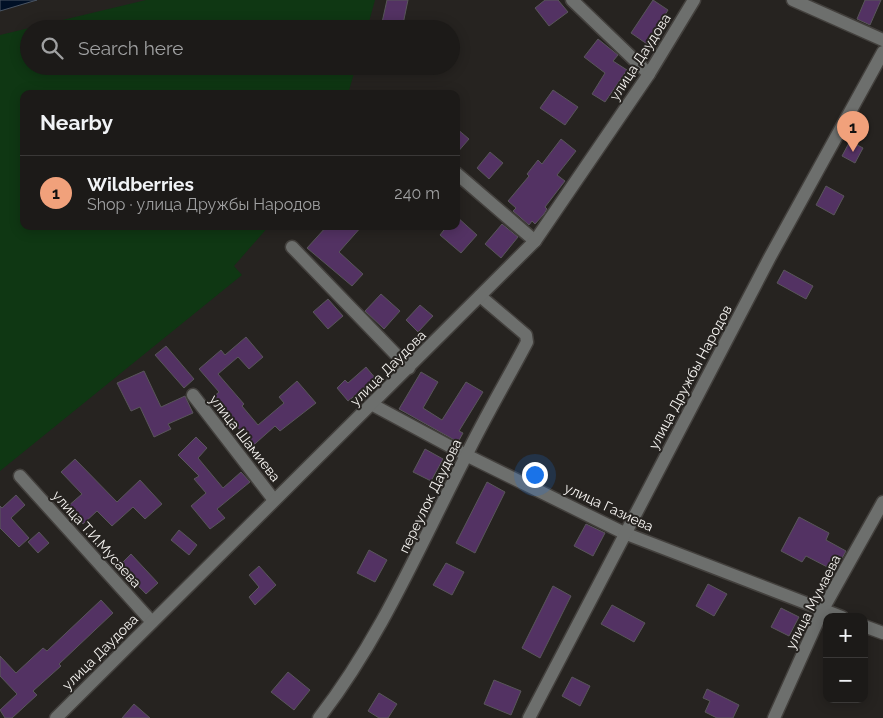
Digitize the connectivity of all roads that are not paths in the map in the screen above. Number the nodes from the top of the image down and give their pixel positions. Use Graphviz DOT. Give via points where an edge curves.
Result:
graph roads {
  1 [pos="572,0"];
  2 [pos="694,0"];
  3 [pos="793,0"];
  4 [pos="883,40"];
  5 [pos="883,52"];
  6 [pos="649,74"];
  7 [pos="460,176"];
  8 [pos="535,241"];
  9 [pos="292,248"];
  10 [pos="480,296"];
  11 [pos="409,368"];
  12 [pos="193,395"];
  13 [pos="373,405"];
  14 [pos="466,455"];
  15 [pos="20,476"];
  16 [pos="274,500"];
  17 [pos="883,502"];
  18 [pos="624,533"];
  19 [pos="823,609"];
  20 [pos="832,613"];
  21 [pos="152,622"];
  22 [pos="868,627"];
  23 [pos="883,633"];
  24 [pos="56,718"];
  25 [pos="319,718"];
  26 [pos="529,718"];
  27 [pos="774,718"];
  1 -- 6 [label="street"];
  2 -- 6 [label="street, улица Даудова"];
  3 -- 4 [label="street"];
  5 -- 18 [label="street, улица Дружбы Народов"];
  6 -- 8 [label="street, улица Даудова"];
  7 -- 8 [label="street"];
  8 -- 10 [label="street, улица Даудова"];
  9 -- 11 [label="street"];
  10 -- 11 [label="street, улица Даудова"];
  10 -- 14 [label="street, переулок Даудова" via="528,339"];
  11 -- 13 [label="street, улица Даудова"];
  12 -- 16 [label="street, улица Шамиева"];
  13 -- 14 [label="street, улица Газиева"];
  13 -- 16 [label="street, улица Даудова"];
  14 -- 18 [label="street, улица Газиева"];
  14 -- 25 [label="street, переулок Даудова" via="398,594 366,651"];
  15 -- 21 [label="street, улица Т.И.Мусаева"];
  16 -- 21 [label="street, улица Даудова"];
  17 -- 19 [label="street, улица Мумаева"];
  18 -- 19 [label="street, улица Газиева"];
  18 -- 26 [label="street, улица Дружбы Народов"];
  19 -- 20 [label="street, улица Газиева"];
  19 -- 27 [label="street, улица Мумаева"];
  21 -- 24 [label="street, улица Даудова"];
  22 -- 23 [label="street"];
}
